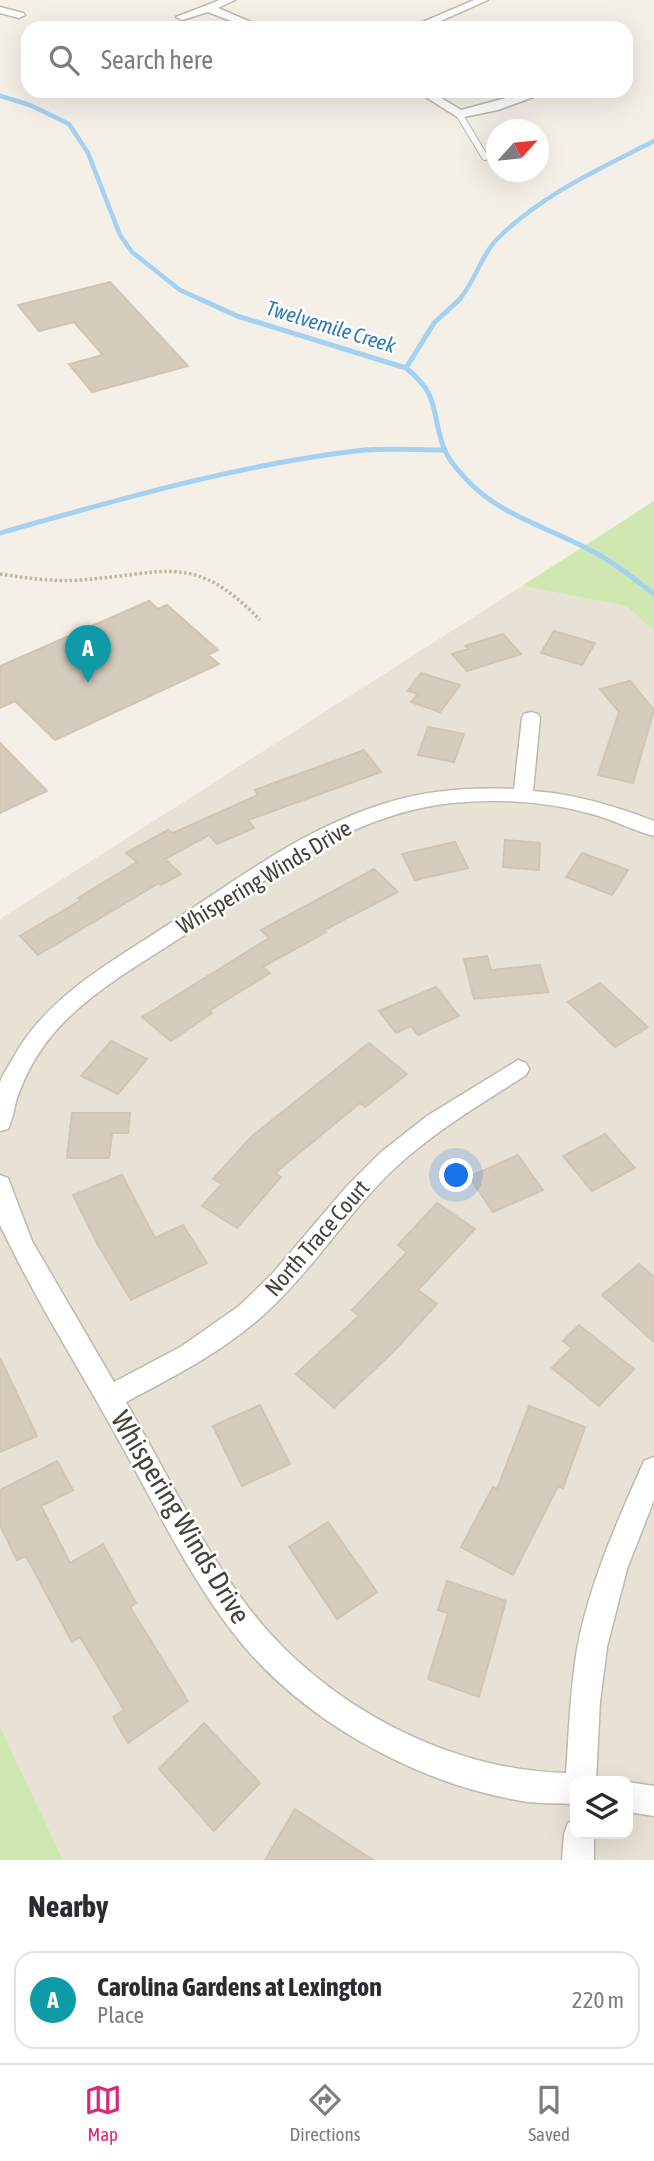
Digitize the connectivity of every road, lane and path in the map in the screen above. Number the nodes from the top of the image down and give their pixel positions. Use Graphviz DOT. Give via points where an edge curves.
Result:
graph roads {
  1 [pos="230,0"];
  2 [pos="483,0"];
  3 [pos="208,8"];
  4 [pos="0,10"];
  5 [pos="19,15"];
  6 [pos="181,17"];
  7 [pos="241,21"];
  8 [pos="432,21"];
  9 [pos="433,98"];
  10 [pos="522,98"];
  11 [pos="458,114"];
  12 [pos="485,157"];
  13 [pos="0,574"];
  14 [pos="260,620"];
  15 [pos="531,718"];
  16 [pos="523,797"];
  17 [pos="654,829"];
  18 [pos="518,1069"];
  19 [pos="0,1122"];
  20 [pos="0,1185"];
  21 [pos="109,1398"];
  22 [pos="654,1470"];
  23 [pos="581,1776"];
  24 [pos="570,1789"];
  25 [pos="633,1798"];
  26 [pos="654,1801"];
  27 [pos="579,1839"];
  28 [pos="578,1860"];
  1 -- 3 [label="street"];
  2 -- 8 [label="street"];
  3 -- 6 [label="street"];
  3 -- 7 [label="street"];
  4 -- 5 [label="street"];
  9 -- 11 [label="street"];
  10 -- 11 [label="street"];
  11 -- 12 [label="lane"];
  13 -- 14 [label="path" via="51,581 173,569 195,573 240,597"];
  15 -- 16 [label="street"];
  16 -- 17 [label="street, Whispering Winds Drive" via="589,807"];
  16 -- 19 [label="street, Whispering Winds Drive" via="427,800 375,813 326,833 66,1007 17,1069"];
  18 -- 21 [label="street, North Trace Court" via="389,1159 286,1275 238,1321"];
  20 -- 21 [label="street, Whispering Winds Drive" via="23,1248"];
  21 -- 24 [label="street, Whispering Winds Drive" via="221,1593 272,1656 302,1683 334,1708 407,1750 508,1783"];
  22 -- 23 [label="street" via="614,1563 595,1635"];
  25 -- 26 [label="street"];
  27 -- 28 [label="street"];
}
